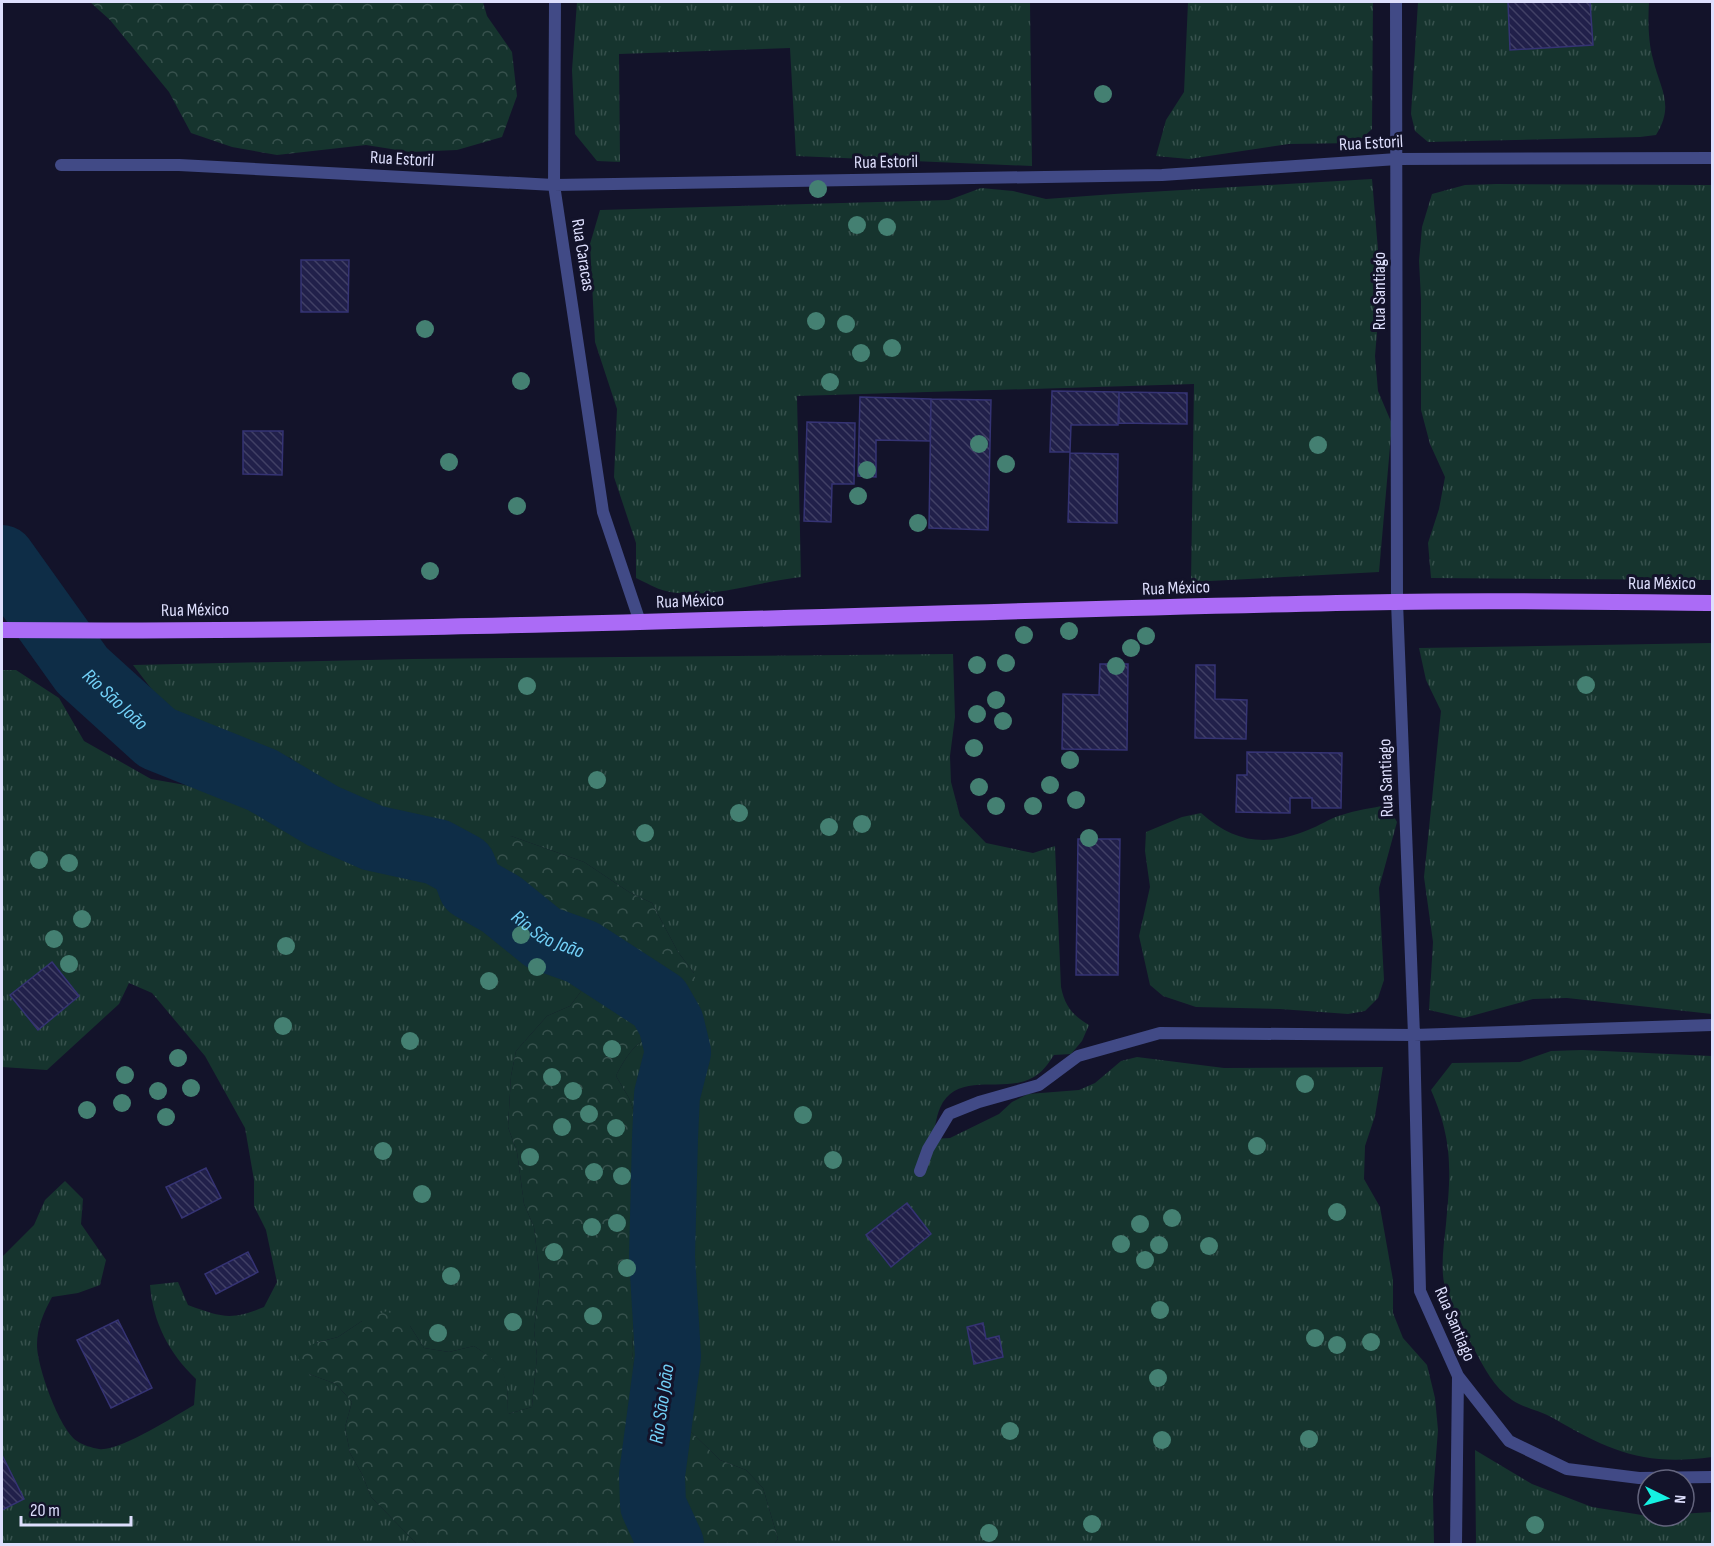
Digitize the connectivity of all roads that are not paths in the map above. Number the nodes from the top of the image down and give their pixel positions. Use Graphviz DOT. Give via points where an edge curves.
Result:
graph roads {
  1 [pos="555,2"];
  2 [pos="1396,2"];
  3 [pos="1713,158"];
  4 [pos="1397,159"];
  5 [pos="61,165"];
  6 [pos="554,185"];
  7 [pos="603,512"];
  8 [pos="1397,602"];
  9 [pos="1713,603"];
  10 [pos="640,622"];
  11 [pos="2,630"];
  12 [pos="1713,1025"];
  13 [pos="1414,1035"];
  14 [pos="920,1171"];
  15 [pos="1458,1376"];
  16 [pos="1713,1477"];
  17 [pos="1456,1545"];
  1 -- 6 [label="street, Rua Caracas"];
  2 -- 4 [label="street, Rua Santiago"];
  3 -- 4 [label="street, Rua Estoril"];
  4 -- 6 [label="street, Rua Estoril" via="1162,175"];
  4 -- 8 [label="street, Rua Santiago"];
  5 -- 6 [label="street, Rua Estoril" via="179,165"];
  6 -- 7 [label="street, Rua Caracas"];
  7 -- 10 [label="street, Rua México"];
  8 -- 9 [label="main road, Rua México"];
  8 -- 10 [label="main road, Rua México"];
  8 -- 13 [label="street, Rua Santiago"];
  10 -- 11 [label="main road, Rua México"];
  12 -- 13 [label="street"];
  13 -- 14 [label="street" via="1160,1033 1078,1056 1039,1084 949,1114"];
  13 -- 15 [label="street, Rua Santiago" via="1420,1291"];
  15 -- 16 [label="street" via="1509,1441 1567,1469 1639,1478"];
  15 -- 17 [label="street, Rua Santiago"];
}
